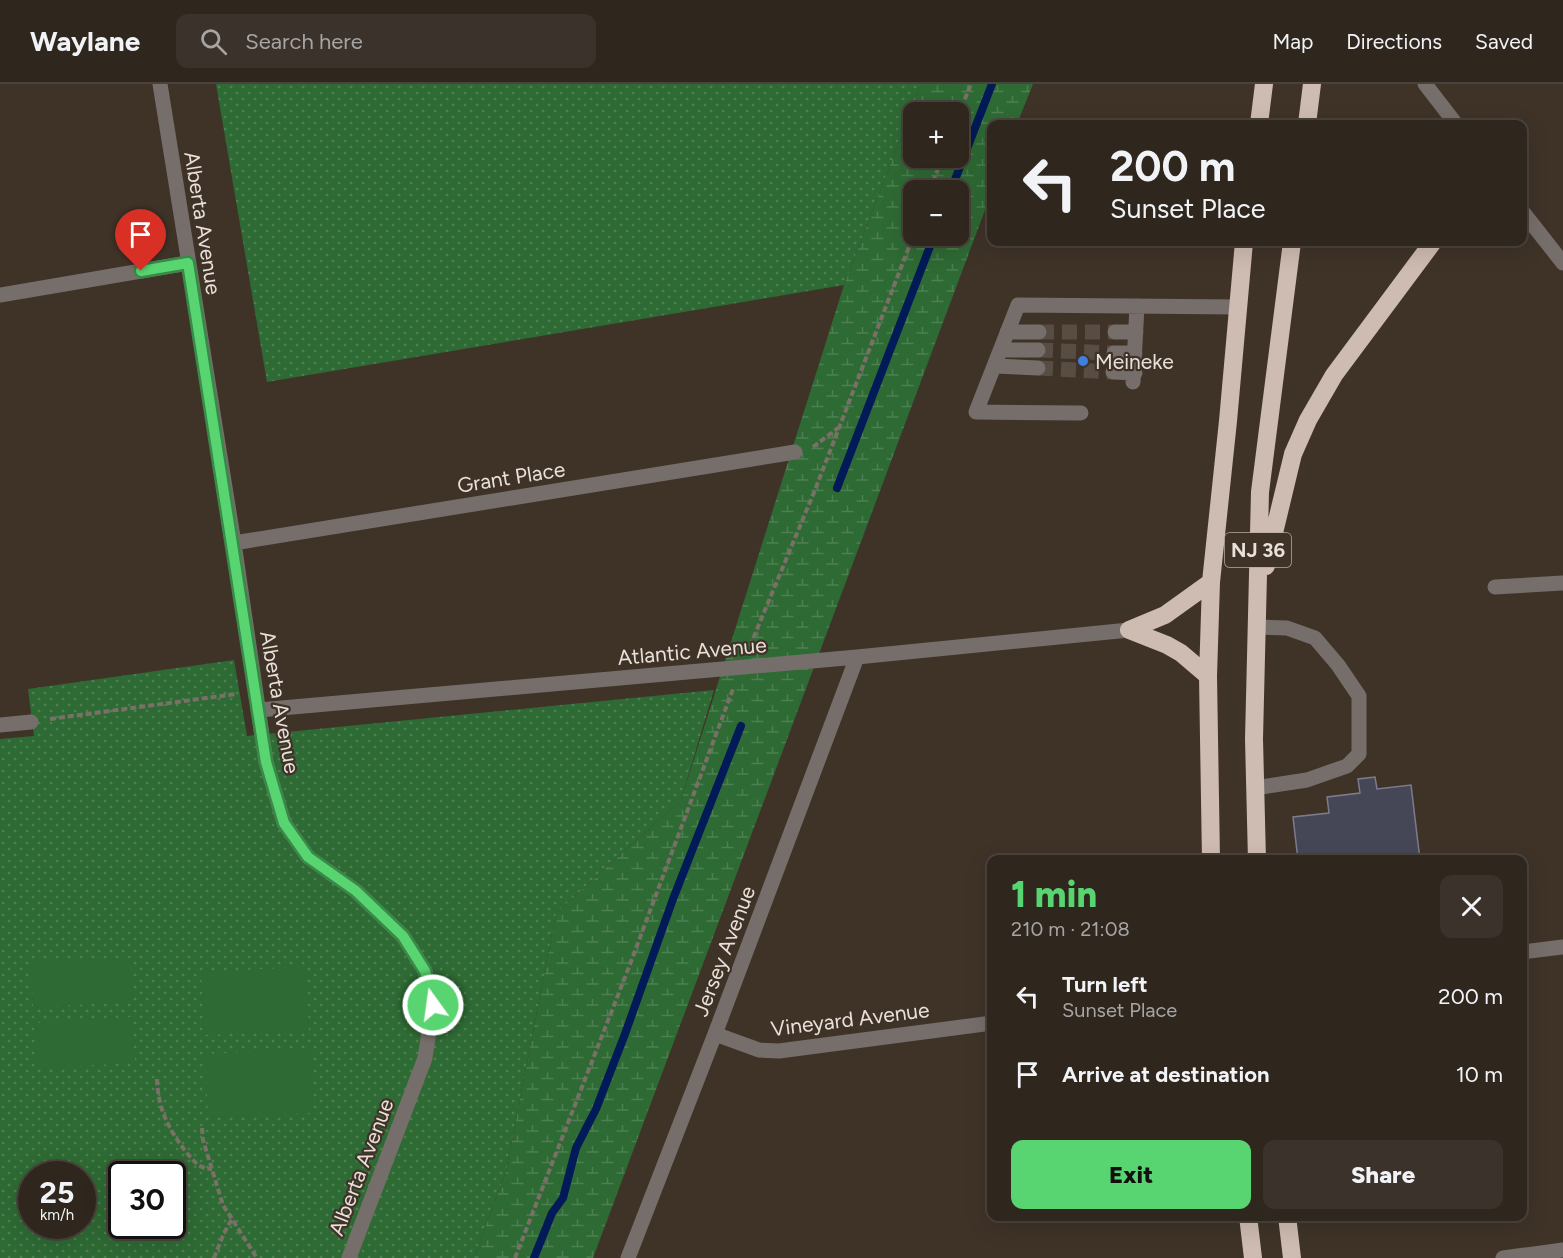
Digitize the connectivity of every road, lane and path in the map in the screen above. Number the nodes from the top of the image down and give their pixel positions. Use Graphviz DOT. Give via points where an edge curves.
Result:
graph roads {
  1 [pos="160,84"];
  2 [pos="970,84"];
  3 [pos="1264,84"];
  4 [pos="1312,84"];
  5 [pos="1425,84"];
  6 [pos="963,102"];
  7 [pos="1260,120"];
  8 [pos="1307,120"];
  9 [pos="1453,120"];
  10 [pos="1527,217"];
  11 [pos="909,246"];
  12 [pos="1244,246"];
  13 [pos="1291,246"];
  14 [pos="1430,246"];
  15 [pos="188,263"];
  16 [pos="1563,263"];
  17 [pos="0,295"];
  18 [pos="1137,306"];
  19 [pos="1238,307"];
  20 [pos="1008,332"];
  21 [pos="1039,332"];
  22 [pos="1136,332"];
  23 [pos="1115,333"];
  24 [pos="1000,350"];
  25 [pos="1038,350"];
  26 [pos="1114,353"];
  27 [pos="1135,353"];
  28 [pos="995,366"];
  29 [pos="1038,368"];
  30 [pos="1113,372"];
  31 [pos="1082,413"];
  32 [pos="840,427"];
  33 [pos="795,452"];
  34 [pos="234,543"];
  35 [pos="1211,582"];
  36 [pos="1563,583"];
  37 [pos="1495,587"];
  38 [pos="1257,599"];
  39 [pos="1257,627"];
  40 [pos="1129,630"];
  41 [pos="747,655"];
  42 [pos="857,657"];
  43 [pos="1208,676"];
  44 [pos="733,689"];
  45 [pos="256,691"];
  46 [pos="259,710"];
  47 [pos="31,722"];
  48 [pos="0,725"];
  49 [pos="1255,788"];
  50 [pos="1211,855"];
  51 [pos="1257,855"];
  52 [pos="1563,947"];
  53 [pos="1527,951"];
  54 [pos="987,1024"];
  55 [pos="715,1034"];
  56 [pos="157,1079"];
  57 [pos="202,1128"];
  58 [pos="212,1169"];
  59 [pos="232,1219"];
  60 [pos="1249,1221"];
  61 [pos="1288,1221"];
  62 [pos="1563,1250"];
  63 [pos="214,1258"];
  64 [pos="257,1258"];
  65 [pos="349,1258"];
  66 [pos="515,1258"];
  67 [pos="628,1258"];
  68 [pos="1253,1258"];
  69 [pos="1293,1258"];
  70 [pos="1503,1258"];
  1 -- 15 [label="street, Alberta Avenue"];
  2 -- 6 [label="path"];
  3 -- 7 [label="highway"];
  4 -- 8 [label="highway"];
  5 -- 9 [label="street"];
  10 -- 16 [label="street"];
  11 -- 32 [label="path"];
  12 -- 19 [label="highway, NJ 36"];
  13 -- 38 [label="highway, NJ 36" via="1260,492"];
  14 -- 38 [label="highway" via="1334,375 1308,420 1293,454"];
  15 -- 17 [label="street"];
  15 -- 34 [label="street, Alberta Avenue"];
  18 -- 19 [label="street"];
  18 -- 20 [label="street" via="1018,305"];
  18 -- 22 [label="street"];
  19 -- 35 [label="highway, NJ 36"];
  20 -- 21 [label="street"];
  20 -- 24 [label="street"];
  22 -- 23 [label="street"];
  22 -- 27 [label="street"];
  24 -- 25 [label="street"];
  24 -- 28 [label="street"];
  26 -- 27 [label="street"];
  27 -- 30 [label="street" via="1134,378"];
  28 -- 29 [label="street"];
  28 -- 31 [label="street" via="976,412"];
  32 -- 33 [label="path" via="812,448"];
  32 -- 41 [label="path"];
  33 -- 34 [label="street, Grant Place"];
  34 -- 45 [label="street, Alberta Avenue"];
  35 -- 40 [label="highway" via="1165,615"];
  35 -- 43 [label="highway, NJ 36"];
  36 -- 37 [label="street"];
  38 -- 39 [label="highway, NJ 36"];
  39 -- 49 [label="highway, NJ 36"];
  39 -- 49 [label="street" via="1287,628 1315,638 1338,665 1359,696 1359,754 1347,766 1307,780"];
  40 -- 42 [label="street, Atlantic Avenue"];
  40 -- 43 [label="highway" via="1181,653"];
  42 -- 46 [label="street, Atlantic Avenue"];
  42 -- 55 [label="street, Jersey Avenue"];
  43 -- 50 [label="highway, NJ 36"];
  44 -- 66 [label="path"];
  45 -- 46 [label="street, Alberta Avenue"];
  45 -- 47 [label="path"];
  46 -- 65 [label="street, Alberta Avenue" via="266,762 284,823 308,857 356,891 403,936 425,971 433,1005 425,1058"];
  47 -- 48 [label="street"];
  49 -- 51 [label="highway, NJ 36"];
  52 -- 53 [label="street"];
  54 -- 55 [label="street, Vineyard Avenue" via="779,1051 759,1050"];
  55 -- 67 [label="street, Jersey Avenue"];
  56 -- 58 [label="path" via="158,1096 171,1133 194,1162 203,1169"];
  57 -- 58 [label="path"];
  58 -- 59 [label="path" via="223,1205"];
  59 -- 63 [label="path"];
  59 -- 64 [label="path"];
  60 -- 68 [label="highway"];
  61 -- 69 [label="highway"];
  62 -- 70 [label="street"];
}
